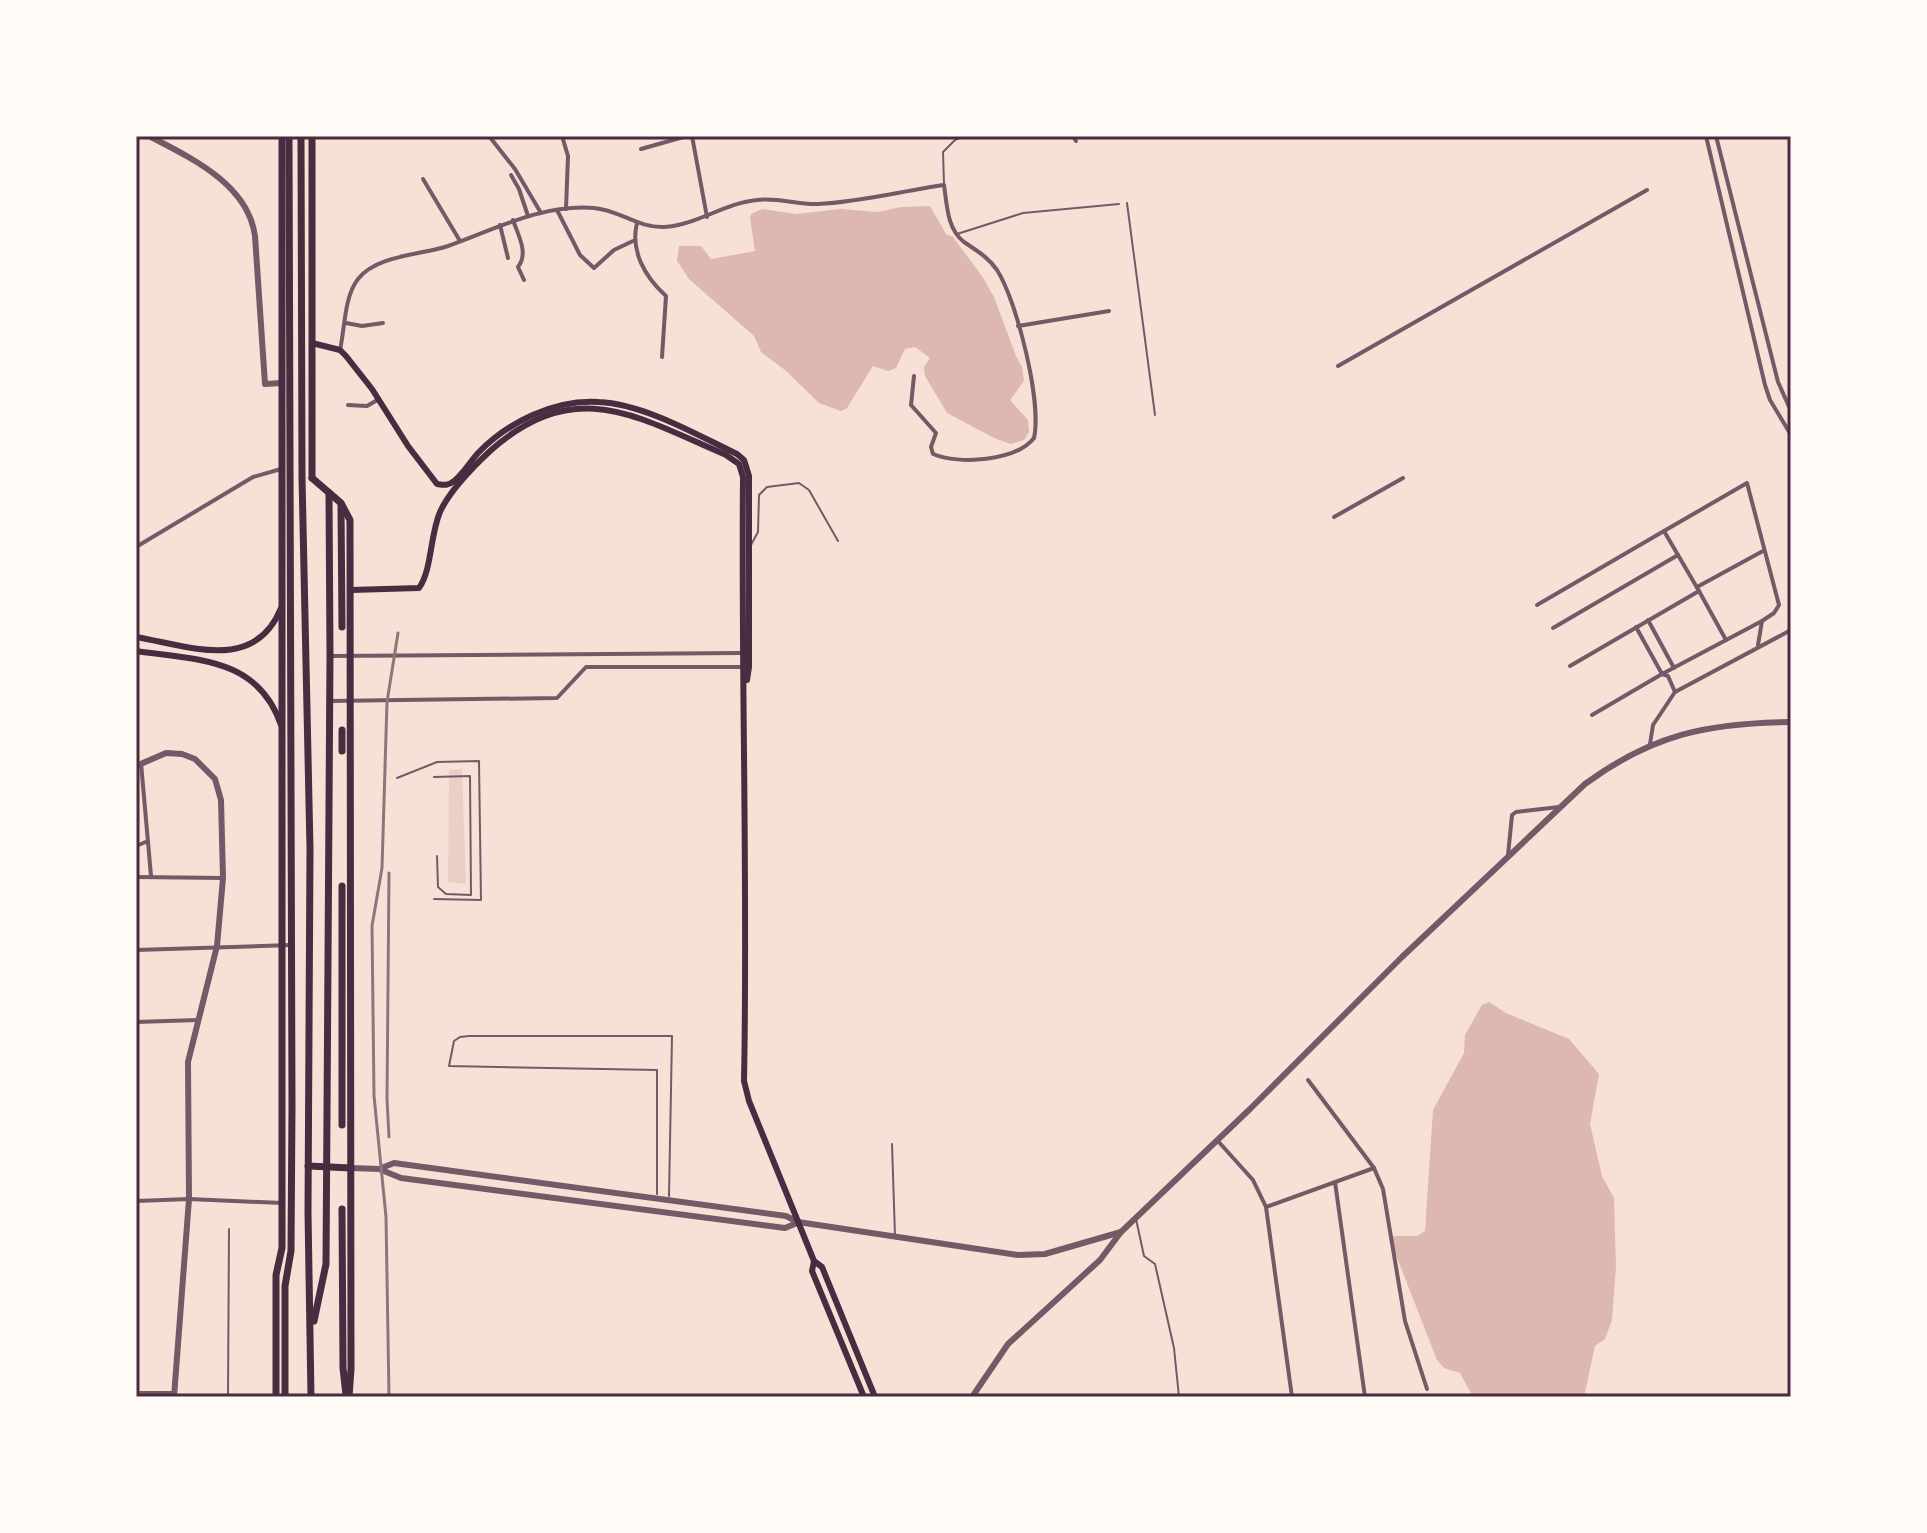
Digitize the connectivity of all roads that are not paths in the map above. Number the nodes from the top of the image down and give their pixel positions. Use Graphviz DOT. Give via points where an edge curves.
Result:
graph roads {
  1 [pos="149,136"];
  2 [pos="282,136"];
  3 [pos="289,136"];
  4 [pos="301,136"];
  5 [pos="312,136"];
  6 [pos="489,136"];
  7 [pos="562,136"];
  8 [pos="690,136"];
  9 [pos="964,136"];
  10 [pos="1706,136"];
  11 [pos="1716,136"];
  12 [pos="956,137"];
  13 [pos="641,149"];
  14 [pos="511,175"];
  15 [pos="423,179"];
  16 [pos="944,185"];
  17 [pos="1647,190"];
  18 [pos="1127,203"];
  19 [pos="1119,204"];
  20 [pos="566,209"];
  21 [pos="557,210"];
  22 [pos="541,213"];
  23 [pos="528,216"];
  24 [pos="707,217"];
  25 [pos="513,220"];
  26 [pos="637,223"];
  27 [pos="500,225"];
  28 [pos="956,234"];
  29 [pos="460,241"];
  30 [pos="634,241"];
  31 [pos="508,258"];
  32 [pos="524,280"];
  33 [pos="301,291"];
  34 [pos="312,292"];
  35 [pos="301,306"];
  36 [pos="312,306"];
  37 [pos="1109,311"];
  38 [pos="346,323"];
  39 [pos="383,323"];
  40 [pos="1018,326"];
  41 [pos="301,342"];
  42 [pos="312,343"];
  43 [pos="340,350"];
  44 [pos="662,357"];
  45 [pos="1338,366"];
  46 [pos="914,376"];
  47 [pos="286,382"];
  48 [pos="379,399"];
  49 [pos="348,405"];
  50 [pos="1791,411"];
  51 [pos="1155,415"];
  52 [pos="1791,435"];
  53 [pos="286,468"];
  54 [pos="302,477"];
  55 [pos="312,478"];
  56 [pos="1403,478"];
  57 [pos="329,493"];
  58 [pos="341,503"];
  59 [pos="1334,517"];
  60 [pos="1664,531"];
  61 [pos="838,541"];
  62 [pos="136,547"];
  63 [pos="748,549"];
  64 [pos="1763,551"];
  65 [pos="1678,555"];
  66 [pos="1698,589"];
  67 [pos="351,590"];
  68 [pos="282,601"];
  69 [pos="1537,605"];
  70 [pos="1648,620"];
  71 [pos="1762,621"];
  72 [pos="342,627"];
  73 [pos="1636,627"];
  74 [pos="1553,628"];
  75 [pos="1791,630"];
  76 [pos="136,637"];
  77 [pos="1727,640"];
  78 [pos="1758,645"];
  79 [pos="214,650"];
  80 [pos="136,651"];
  81 [pos="742,653"];
  82 [pos="330,656"];
  83 [pos="351,656"];
  84 [pos="214,663"];
  85 [pos="1570,666"];
  86 [pos="743,667"];
  87 [pos="1674,668"];
  88 [pos="286,669"];
  89 [pos="1665,675"];
  90 [pos="745,688"];
  91 [pos="1675,692"];
  92 [pos="329,701"];
  93 [pos="351,701"];
  94 [pos="1592,715"];
  95 [pos="1791,722"];
  96 [pos="282,728"];
  97 [pos="342,730"];
  98 [pos="1650,744"];
  99 [pos="342,751"];
  100 [pos="138,764"];
  101 [pos="434,777"];
  102 [pos="397,778"];
  103 [pos="1559,807"];
  104 [pos="286,818"];
  105 [pos="148,841"];
  106 [pos="136,846"];
  107 [pos="1508,855"];
  108 [pos="437,856"];
  109 [pos="151,876"];
  110 [pos="136,877"];
  111 [pos="223,878"];
  112 [pos="342,886"];
  113 [pos="434,899"];
  114 [pos="287,945"];
  115 [pos="217,946"];
  116 [pos="136,950"];
  117 [pos="198,1020"];
  118 [pos="136,1022"];
  119 [pos="1308,1080"];
  120 [pos="342,1125"];
  121 [pos="1217,1140"];
  122 [pos="892,1144"];
  123 [pos="308,1166"];
  124 [pos="327,1167"];
  125 [pos="351,1168"];
  126 [pos="1374,1168"];
  127 [pos="379,1169"];
  128 [pos="514,1180"];
  129 [pos="1335,1182"];
  130 [pos="513,1194"];
  131 [pos="189,1199"];
  132 [pos="657,1199"];
  133 [pos="136,1201"];
  134 [pos="669,1202"];
  135 [pos="282,1203"];
  136 [pos="1266,1207"];
  137 [pos="342,1209"];
  138 [pos="1135,1218"];
  139 [pos="798,1222"];
  140 [pos="229,1229"];
  141 [pos="1121,1232"];
  142 [pos="895,1237"];
  143 [pos="814,1261"];
  144 [pos="310,1340"];
  145 [pos="1427,1389"];
  146 [pos="136,1393"];
  147 [pos="174,1395"];
  148 [pos="228,1397"];
  149 [pos="276,1397"];
  150 [pos="285,1397"];
  151 [pos="311,1397"];
  152 [pos="348,1397"];
  153 [pos="864,1397"];
  154 [pos="875,1397"];
  155 [pos="972,1397"];
  156 [pos="1179,1397"];
  157 [pos="1292,1397"];
  158 [pos="1365,1397"];
  1 -- 47 [label="street" via="227,185 251,216 265,384"];
  2 -- 47 [label="highway"];
  3 -- 47 [label="highway"];
  4 -- 33 [label="highway"];
  5 -- 34 [label="highway"];
  6 -- 22 [label="street"];
  7 -- 20 [label="street" via="568,156"];
  8 -- 13 [label="street"];
  8 -- 24 [label="street"];
  9 -- 12 [label="lane"];
  10 -- 52 [label="street" via="1765,385"];
  11 -- 50 [label="street" via="1778,382"];
  12 -- 16 [label="lane" via="942,155"];
  14 -- 23 [label="street"];
  15 -- 29 [label="street"];
  16 -- 24 [label="street" via="844,202 757,200"];
  16 -- 28 [label="street"];
  17 -- 45 [label="street"];
  18 -- 51 [label="lane"];
  19 -- 28 [label="lane" via="1023,213"];
  20 -- 21 [label="street"];
  20 -- 26 [label="street" via="607,210"];
  21 -- 22 [label="street"];
  21 -- 30 [label="street" via="580,255 594,268"];
  22 -- 23 [label="street"];
  23 -- 25 [label="street"];
  24 -- 26 [label="street" via="665,227"];
  25 -- 27 [label="street"];
  25 -- 32 [label="street" via="523,251 518,267"];
  26 -- 30 [label="street"];
  27 -- 29 [label="street"];
  27 -- 31 [label="street"];
  28 -- 40 [label="street" via="984,255 1001,277"];
  29 -- 38 [label="street" via="364,273 350,296"];
  30 -- 44 [label="street" via="651,279 666,296"];
  33 -- 34 [label="highway"];
  33 -- 35 [label="highway"];
  34 -- 36 [label="highway"];
  35 -- 36 [label="highway"];
  35 -- 41 [label="highway"];
  36 -- 42 [label="highway"];
  37 -- 40 [label="street"];
  38 -- 39 [label="street"];
  38 -- 43 [label="street"];
  40 -- 46 [label="street" via="1028,355 1035,432 1024,448 988,459 933,454 936,433 911,405"];
  41 -- 42 [label="highway"];
  41 -- 54 [label="highway"];
  42 -- 43 [label="main road"];
  42 -- 55 [label="highway"];
  43 -- 48 [label="main road"];
  47 -- 53 [label="highway"];
  48 -- 49 [label="street" via="367,406"];
  48 -- 63 [label="main road" via="437,484 446,486 495,438 537,414 578,402 641,410 744,460 749,476"];
  53 -- 62 [label="street" via="253,477"];
  53 -- 68 [label="highway"];
  53 -- 88 [label="highway"];
  54 -- 55 [label="highway"];
  54 -- 123 [label="highway" via="310,849"];
  55 -- 57 [label="highway"];
  56 -- 59 [label="street"];
  57 -- 58 [label="highway"];
  57 -- 82 [label="highway"];
  58 -- 67 [label="highway" via="350,520"];
  58 -- 72 [label="highway"];
  60 -- 64 [label="street" via="1747,483"];
  60 -- 65 [label="street"];
  60 -- 69 [label="street"];
  61 -- 63 [label="lane" via="809,490 799,483 783,483 759,495 758,532"];
  63 -- 90 [label="main road"];
  64 -- 66 [label="street"];
  64 -- 71 [label="street" via="1779,605"];
  65 -- 66 [label="street"];
  65 -- 74 [label="street"];
  66 -- 70 [label="street"];
  66 -- 77 [label="street"];
  67 -- 81 [label="main road" via="419,588 426,579 439,513 484,457 539,419 599,407 639,418 739,464"];
  67 -- 83 [label="highway"];
  68 -- 79 [label="main road" via="275,623 259,641 237,650"];
  68 -- 88 [label="highway"];
  70 -- 73 [label="street"];
  70 -- 87 [label="street"];
  71 -- 77 [label="street"];
  71 -- 78 [label="street"];
  73 -- 85 [label="street"];
  73 -- 89 [label="street"];
  75 -- 78 [label="street"];
  76 -- 79 [label="main road"];
  77 -- 87 [label="street"];
  78 -- 91 [label="street"];
  79 -- 84 [label="main road"];
  80 -- 84 [label="main road"];
  81 -- 83 [label="street"];
  81 -- 86 [label="main road"];
  82 -- 83 [label="street"];
  82 -- 92 [label="highway"];
  83 -- 93 [label="highway"];
  84 -- 96 [label="main road" via="258,685"];
  86 -- 90 [label="main road"];
  86 -- 93 [label="street" via="586,667 557,698"];
  87 -- 89 [label="street"];
  88 -- 96 [label="highway"];
  88 -- 104 [label="highway"];
  89 -- 91 [label="street"];
  89 -- 94 [label="street"];
  90 -- 139 [label="main road" via="744,1081"];
  91 -- 98 [label="street" via="1653,725"];
  92 -- 93 [label="street"];
  92 -- 124 [label="highway"];
  93 -- 125 [label="highway"];
  95 -- 98 [label="street" via="1730,725"];
  96 -- 104 [label="highway"];
  97 -- 99 [label="highway"];
  98 -- 103 [label="street" via="1608,767"];
  100 -- 105 [label="street"];
  100 -- 111 [label="street" via="166,753 182,754 215,779 221,800"];
  101 -- 108 [label="lane" via="470,776 471,895 446,894 438,887"];
  102 -- 113 [label="lane" via="437,762 479,761 481,900"];
  103 -- 107 [label="street"];
  103 -- 107 [label="street" via="1512,815"];
  104 -- 114 [label="highway"];
  105 -- 106 [label="street"];
  105 -- 109 [label="street"];
  107 -- 121 [label="street"];
  109 -- 110 [label="street"];
  109 -- 111 [label="street"];
  111 -- 115 [label="street"];
  112 -- 120 [label="highway"];
  114 -- 115 [label="street"];
  114 -- 135 [label="highway"];
  114 -- 150 [label="highway" via="291,1251 285,1286"];
  115 -- 116 [label="street"];
  115 -- 117 [label="street"];
  117 -- 118 [label="street"];
  117 -- 131 [label="street" via="188,1062"];
  119 -- 126 [label="street"];
  121 -- 136 [label="street" via="1253,1180"];
  121 -- 138 [label="street"];
  122 -- 142 [label="lane"];
  123 -- 124 [label="highway"];
  123 -- 144 [label="highway"];
  124 -- 125 [label="highway"];
  124 -- 144 [label="highway" via="326,1264"];
  125 -- 127 [label="street"];
  125 -- 152 [label="highway"];
  126 -- 129 [label="street"];
  126 -- 145 [label="street" via="1383,1189 1405,1321"];
  127 -- 128 [label="street" via="394,1163"];
  127 -- 130 [label="street" via="401,1178"];
  128 -- 130 [label="street"];
  128 -- 132 [label="street"];
  129 -- 136 [label="street"];
  129 -- 158 [label="street"];
  130 -- 139 [label="street" via="785,1228"];
  131 -- 133 [label="street"];
  131 -- 135 [label="street"];
  131 -- 147 [label="street"];
  132 -- 134 [label="street"];
  132 -- 134 [label="lane" via="657,1070 449,1066 454,1041 469,1036 672,1036"];
  134 -- 139 [label="street" via="786,1216"];
  135 -- 149 [label="highway" via="275,1299"];
  136 -- 157 [label="street"];
  137 -- 152 [label="highway" via="343,1371"];
  138 -- 141 [label="street"];
  138 -- 156 [label="lane" via="1144,1256 1155,1264"];
  139 -- 142 [label="street"];
  139 -- 143 [label="main road"];
  140 -- 148 [label="lane"];
  141 -- 142 [label="street" via="1045,1254 1018,1255"];
  141 -- 155 [label="street" via="1100,1260 1008,1344"];
  143 -- 153 [label="main road" via="812,1271"];
  143 -- 154 [label="main road" via="822,1267"];
  144 -- 151 [label="highway"];
  146 -- 147 [label="street"];
}
